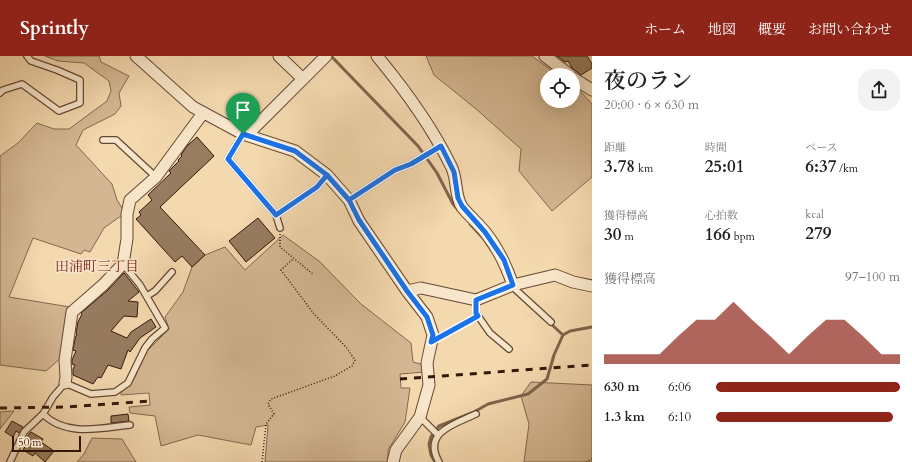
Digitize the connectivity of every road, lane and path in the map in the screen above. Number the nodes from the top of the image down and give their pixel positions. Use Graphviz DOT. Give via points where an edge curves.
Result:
graph roads {
  1 [pos="27,56"];
  2 [pos="136,56"];
  3 [pos="279,56"];
  4 [pos="326,56"];
  5 [pos="377,56"];
  6 [pos="545,56"];
  7 [pos="561,68"];
  8 [pos="303,79"];
  9 [pos="580,82"];
  10 [pos="592,90"];
  11 [pos="0,93"];
  12 [pos="203,113"];
  13 [pos="245,134"];
  14 [pos="103,140"];
  15 [pos="441,146"];
  16 [pos="327,175"];
  17 [pos="156,177"];
  18 [pos="349,200"];
  19 [pos="276,215"];
  20 [pos="280,228"];
  21 [pos="293,259"];
  22 [pos="123,264"];
  23 [pos="172,272"];
  24 [pos="314,275"];
  25 [pos="513,285"];
  26 [pos="592,286"];
  27 [pos="407,291"];
  28 [pos="147,296"];
  29 [pos="476,300"];
  30 [pos="478,316"];
  31 [pos="551,322"];
  32 [pos="431,342"];
  33 [pos="509,349"];
  34 [pos="65,383"];
  35 [pos="43,414"];
  36 [pos="476,414"];
  37 [pos="420,417"];
  38 [pos="130,425"];
  39 [pos="438,435"];
  40 [pos="592,459"];
  41 [pos="10,462"];
  42 [pos="262,462"];
  43 [pos="393,462"];
  44 [pos="439,462"];
  45 [pos="586,462"];
  1 -- 11 [label="lane" via="31,62 80,80 80,102 59,111 22,84"];
  2 -- 12 [label="street"];
  3 -- 8 [label="street"];
  4 -- 8 [label="street"];
  5 -- 15 [label="street" via="406,91"];
  6 -- 7 [label="street"];
  8 -- 13 [label="street"];
  9 -- 10 [label="street"];
  12 -- 13 [label="street"];
  12 -- 17 [label="street"];
  13 -- 16 [label="street" via="295,151"];
  13 -- 19 [label="lane" via="228,159"];
  14 -- 17 [label="lane" via="116,140"];
  15 -- 18 [label="lane" via="411,164 395,170"];
  15 -- 25 [label="street" via="454,172 458,198 462,206 485,232 504,260"];
  16 -- 18 [label="street"];
  16 -- 19 [label="lane" via="317,187"];
  17 -- 22 [label="street" via="130,200"];
  18 -- 27 [label="street" via="359,220"];
  19 -- 20 [label="lane"];
  20 -- 21 [label="path" via="280,247"];
  21 -- 24 [label="path"];
  21 -- 42 [label="path" via="281,270 314,314 356,360 352,366 335,376 270,399 268,404 274,414 266,424"];
  22 -- 28 [label="lane"];
  22 -- 34 [label="street" via="104,285 72,312 65,360"];
  23 -- 28 [label="lane" via="155,292"];
  25 -- 26 [label="street" via="555,275"];
  25 -- 29 [label="street"];
  25 -- 31 [label="lane"];
  27 -- 29 [label="street" via="421,288"];
  27 -- 32 [label="street" via="427,317 433,335"];
  28 -- 34 [label="lane" via="165,328 145,348 128,383 115,392 91,394"];
  29 -- 30 [label="lane"];
  30 -- 32 [label="path"];
  30 -- 33 [label="lane" via="490,333"];
  32 -- 37 [label="street" via="427,364 429,385"];
  34 -- 35 [label="lane"];
  35 -- 38 [label="lane" via="52,422 69,428"];
  35 -- 41 [label="lane" via="24,432"];
  36 -- 39 [label="lane" via="449,426"];
  37 -- 39 [label="lane"];
  37 -- 43 [label="street" via="396,450"];
  39 -- 44 [label="lane" via="434,451"];
  40 -- 45 [label="path"];
}
